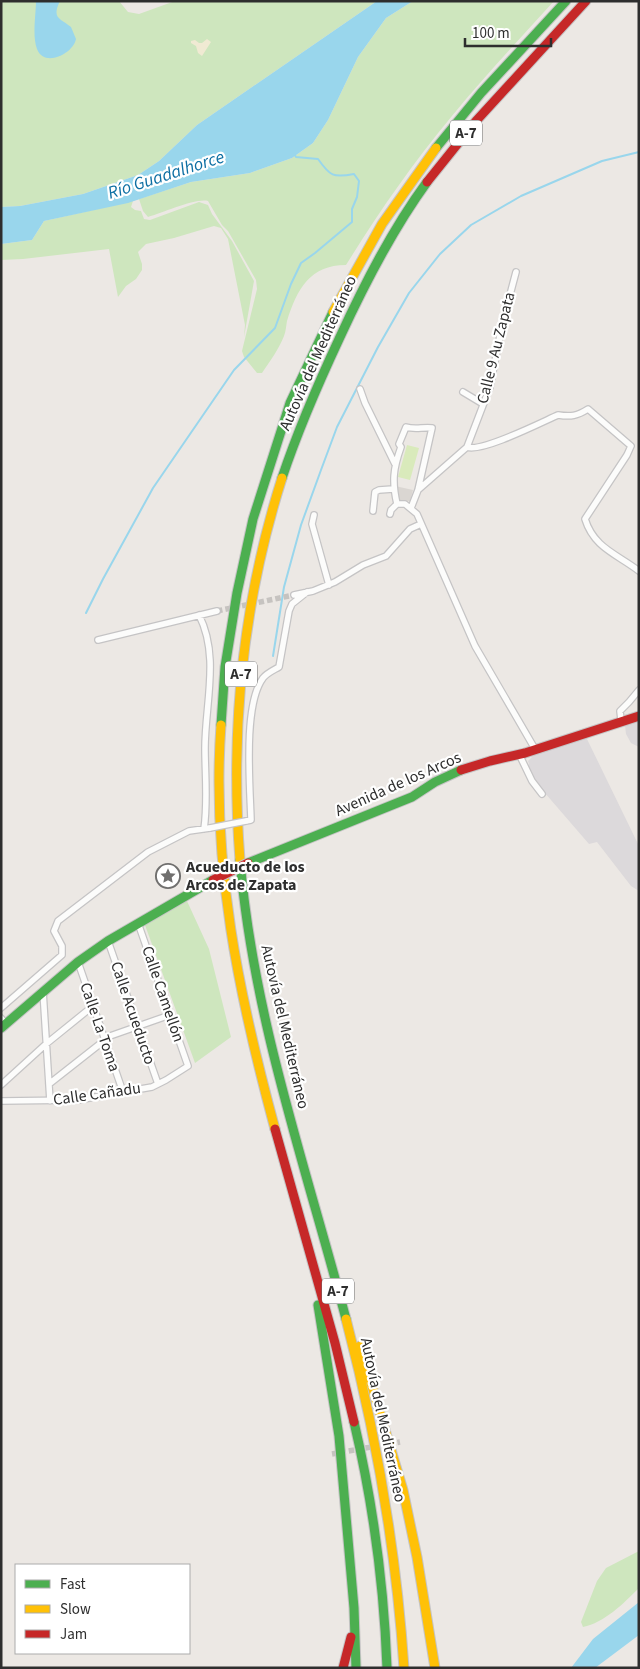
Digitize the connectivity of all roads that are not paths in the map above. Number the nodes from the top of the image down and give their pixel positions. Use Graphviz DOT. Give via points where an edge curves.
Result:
graph roads {
  1 [pos="566,1"];
  2 [pos="586,1"];
  3 [pos="516,272"];
  4 [pos="360,389"];
  5 [pos="463,392"];
  6 [pos="483,404"];
  7 [pos="467,447"];
  8 [pos="395,464"];
  9 [pos="393,489"];
  10 [pos="418,490"];
  11 [pos="397,504"];
  12 [pos="411,508"];
  13 [pos="373,511"];
  14 [pos="390,514"];
  15 [pos="314,515"];
  16 [pos="421,524"];
  17 [pos="639,571"];
  18 [pos="329,585"];
  19 [pos="307,592"];
  20 [pos="294,595"];
  21 [pos="217,611"];
  22 [pos="199,615"];
  23 [pos="98,640"];
  24 [pos="639,690"];
  25 [pos="639,716"];
  26 [pos="621,720"];
  27 [pos="535,749"];
  28 [pos="519,754"];
  29 [pos="542,794"];
  30 [pos="207,828"];
  31 [pos="138,923"];
  32 [pos="108,941"];
  33 [pos="78,962"];
  34 [pos="43,991"];
  35 [pos="93,1006"];
  36 [pos="1,1008"];
  37 [pos="170,1015"];
  38 [pos="3,1023"];
  39 [pos="138,1026"];
  40 [pos="105,1040"];
  41 [pos="46,1044"];
  42 [pos="188,1066"];
  43 [pos="49,1084"];
  44 [pos="158,1084"];
  45 [pos="1,1085"];
  46 [pos="123,1092"];
  47 [pos="1,1101"];
  48 [pos="50,1101"];
  49 [pos="324,1240"];
  50 [pos="308,1244"];
  51 [pos="354,1608"];
  52 [pos="343,1668"];
  53 [pos="356,1668"];
  54 [pos="387,1668"];
  55 [pos="404,1668"];
  56 [pos="435,1668"];
  1 -- 50 [label="main road, Autovía del Mediterráneo / A-7" via="461,114 402,192 350,278 292,396 259,493 236,591 223,683 218,759 220,847 233,953 250,1035"];
  2 -- 49 [label="main road, Autovía del Mediterráneo / A-7" via="467,132 415,198 366,280 311,399 276,496 254,588 240,683 236,760 238,846 250,949 266,1029"];
  3 -- 6 [label="street, Calle 9 Au Zapata" via="490,387"];
  4 -- 8 [label="street"];
  5 -- 6 [label="street"];
  6 -- 7 [label="street, Calle 9 Au Zapata"];
  7 -- 10 [label="street, Calle 9 Au Zapata"];
  7 -- 17 [label="street" via="472,449 496,442 558,415 577,416 588,409 631,446 586,518 589,531 606,550"];
  8 -- 9 [label="street"];
  8 -- 10 [label="street" via="406,427 432,428"];
  9 -- 11 [label="street"];
  9 -- 13 [label="street" via="375,492"];
  10 -- 12 [label="street"];
  11 -- 12 [label="street"];
  11 -- 14 [label="street"];
  12 -- 16 [label="street"];
  15 -- 18 [label="street" via="312,524"];
  16 -- 18 [label="street" via="410,529 386,556"];
  16 -- 27 [label="street" via="476,646"];
  18 -- 19 [label="street"];
  19 -- 20 [label="street"];
  19 -- 30 [label="street, bridge" via="292,604 279,666 264,677 252,706 250,820"];
  21 -- 22 [label="street"];
  22 -- 23 [label="street"];
  22 -- 30 [label="street" via="211,653 205,746"];
  24 -- 26 [label="street" via="620,711"];
  25 -- 26 [label="main road, Avenida de los Arcos"];
  26 -- 27 [label="main road, Avenida de los Arcos"];
  27 -- 28 [label="main road, Avenida de los Arcos"];
  28 -- 29 [label="street"];
  28 -- 31 [label="main road, Avenida de los Arcos, bridge" via="463,770 404,801 248,864"];
  30 -- 36 [label="street" via="189,831 148,852 58,921 54,931 62,946 62,955"];
  31 -- 32 [label="main road, Avenida de los Arcos"];
  31 -- 37 [label="street, Calle Camellón"];
  32 -- 33 [label="main road, Avenida de los Arcos"];
  32 -- 39 [label="street, Calle Acueducto"];
  33 -- 34 [label="main road, Avenida de los Arcos"];
  33 -- 35 [label="street, Calle La Toma"];
  34 -- 38 [label="main road, Avenida de los Arcos"];
  34 -- 41 [label="street"];
  35 -- 40 [label="street, Calle La Toma"];
  35 -- 41 [label="street"];
  37 -- 39 [label="street"];
  37 -- 42 [label="street, Calle Camellón"];
  39 -- 40 [label="street"];
  39 -- 44 [label="street, Calle Acueducto"];
  40 -- 43 [label="street"];
  40 -- 46 [label="street, Calle La Toma"];
  41 -- 43 [label="street"];
  41 -- 45 [label="street"];
  42 -- 44 [label="street, Calle Cañadu"];
  43 -- 48 [label="street"];
  44 -- 46 [label="street, Calle Cañadu"];
  46 -- 48 [label="street, Calle Cañadu"];
  47 -- 48 [label="street, Calle Cañadu"];
  49 -- 55 [label="main road, Autovía del Mediterráneo / A-7" via="377,1450 393,1538"];
  49 -- 56 [label="main road" via="356,1332 403,1490"];
  50 -- 51 [label="main road" via="339,1436"];
  50 -- 54 [label="main road, Autovía del Mediterráneo / A-7" via="360,1449 376,1539"];
  51 -- 52 [label="main road"];
  51 -- 53 [label="main road"];
}
